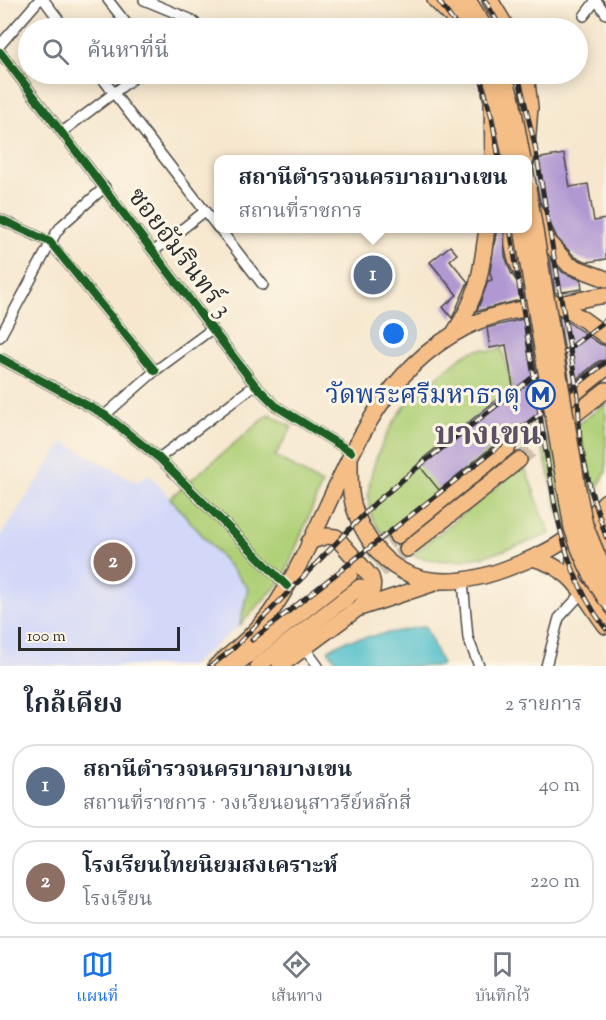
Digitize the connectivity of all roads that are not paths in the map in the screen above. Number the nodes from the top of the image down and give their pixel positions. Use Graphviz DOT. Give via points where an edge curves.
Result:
graph roads {
  1 [pos="42,0"];
  2 [pos="108,0"];
  3 [pos="144,0"];
  4 [pos="435,0"];
  5 [pos="451,0"];
  6 [pos="468,0"];
  7 [pos="490,0"];
  8 [pos="606,14"];
  9 [pos="584,16"];
  10 [pos="25,18"];
  11 [pos="57,18"];
  12 [pos="122,18"];
  13 [pos="188,18"];
  14 [pos="453,18"];
  15 [pos="463,18"];
  16 [pos="479,18"];
  17 [pos="501,18"];
  18 [pos="18,26"];
  19 [pos="0,45"];
  20 [pos="0,52"];
  21 [pos="18,75"];
  22 [pos="25,84"];
  23 [pos="107,84"];
  24 [pos="126,84"];
  25 [pos="489,84"];
  26 [pos="492,84"];
  27 [pos="507,84"];
  28 [pos="527,84"];
  29 [pos="114,93"];
  30 [pos="530,126"];
  31 [pos="493,127"];
  32 [pos="62,132"];
  33 [pos="493,155"];
  34 [pos="510,155"];
  35 [pos="524,155"];
  36 [pos="526,155"];
  37 [pos="105,187"];
  38 [pos="532,204"];
  39 [pos="205,211"];
  40 [pos="532,212"];
  41 [pos="0,219"];
  42 [pos="214,222"];
  43 [pos="223,233"];
  44 [pos="486,233"];
  45 [pos="514,233"];
  46 [pos="523,233"];
  47 [pos="50,242"];
  48 [pos="153,252"];
  49 [pos="606,279"];
  50 [pos="263,285"];
  51 [pos="606,295"];
  52 [pos="559,304"];
  53 [pos="212,329"];
  54 [pos="454,333"];
  55 [pos="606,336"];
  56 [pos="0,337"];
  57 [pos="0,358"];
  58 [pos="605,369"];
  59 [pos="155,371"];
  60 [pos="255,385"];
  61 [pos="606,390"];
  62 [pos="560,405"];
  63 [pos="105,415"];
  64 [pos="569,420"];
  65 [pos="508,447"];
  66 [pos="350,455"];
  67 [pos="159,458"];
  68 [pos="519,460"];
  69 [pos="606,502"];
  70 [pos="397,536"];
  71 [pos="309,542"];
  72 [pos="407,549"];
  73 [pos="606,555"];
  74 [pos="532,558"];
  75 [pos="350,574"];
  76 [pos="606,576"];
  77 [pos="573,579"];
  78 [pos="463,581"];
  79 [pos="438,582"];
  80 [pos="287,586"];
  81 [pos="360,586"];
  82 [pos="582,593"];
  83 [pos="606,599"];
  84 [pos="357,609"];
  85 [pos="606,626"];
  86 [pos="304,647"];
  87 [pos="216,666"];
  88 [pos="234,666"];
  89 [pos="258,666"];
  90 [pos="280,666"];
  91 [pos="318,666"];
  92 [pos="479,666"];
  93 [pos="546,666"];
  1 -- 10 [label="street"];
  1 -- 11 [label="street"];
  2 -- 12 [label="street"];
  3 -- 13 [label="street"];
  4 -- 14 [label="main road"];
  5 -- 15 [label="main road"];
  6 -- 16 [label="main road"];
  7 -- 17 [label="main road"];
  8 -- 9 [label="street" via="596,0"];
  18 -- 19 [label="street"];
  20 -- 21 [label="street, ซอยอัมรินทร์ 3"];
  22 -- 32 [label="street, ซอยอัมรินทร์ 3"];
  23 -- 29 [label="street"];
  24 -- 29 [label="street"];
  25 -- 31 [label="main road"];
  26 -- 34 [label="main road, bridge"];
  27 -- 35 [label="main road, bridge"];
  28 -- 30 [label="main road"];
  29 -- 32 [label="street"];
  29 -- 39 [label="street"];
  30 -- 31 [label="main road" via="521,136 514,137 504,136"];
  30 -- 36 [label="main road"];
  31 -- 33 [label="main road"];
  32 -- 37 [label="street, ซอยอัมรินทร์ 3"];
  37 -- 47 [label="street" via="62,225"];
  37 -- 48 [label="street, ซอยอัมรินทร์ 3"];
  38 -- 49 [label="main road" via="549,243 569,265"];
  39 -- 42 [label="street"];
  39 -- 48 [label="street"];
  40 -- 76 [label="main road, bridge" via="580,505"];
  41 -- 47 [label="street"];
  43 -- 50 [label="street"];
  44 -- 54 [label="main road" via="475,298"];
  45 -- 52 [label="main road" via="517,265 539,294"];
  46 -- 83 [label="main road, bridge" via="572,528 584,562"];
  47 -- 56 [label="street"];
  47 -- 59 [label="street"];
  48 -- 53 [label="street, ซอยอัมรินทร์ 3"];
  51 -- 52 [label="main road"];
  52 -- 54 [label="main road" via="504,313"];
  52 -- 55 [label="main road"];
  53 -- 59 [label="street"];
  53 -- 60 [label="street, ซอยอัมรินทร์ 3"];
  54 -- 66 [label="main road" via="396,383 375,410"];
  57 -- 63 [label="street"];
  58 -- 62 [label="main road"];
  59 -- 63 [label="street"];
  60 -- 66 [label="street, ซอยอัมรินทร์ 3" via="276,406"];
  60 -- 67 [label="street"];
  61 -- 64 [label="main road"];
  63 -- 67 [label="street"];
  65 -- 70 [label="main road"];
  66 -- 71 [label="main road"];
  66 -- 79 [label="main road" via="351,494 370,542 385,561 420,579"];
  67 -- 80 [label="street"];
  68 -- 72 [label="main road"];
  69 -- 73 [label="main road" via="601,534"];
  69 -- 74 [label="main road" via="566,540"];
  71 -- 80 [label="main road"];
  71 -- 84 [label="main road" via="336,537 371,577 373,590"];
  73 -- 77 [label="main road" via="594,544 579,545"];
  74 -- 77 [label="main road" via="555,566"];
  74 -- 78 [label="main road"];
  75 -- 88 [label="main road"];
  77 -- 82 [label="main road"];
  78 -- 79 [label="main road"];
  78 -- 92 [label="street" via="468,638"];
  79 -- 84 [label="main road"];
  80 -- 87 [label="main road" via="260,625"];
  81 -- 89 [label="main road"];
  82 -- 85 [label="main road"];
  82 -- 93 [label="street" via="559,618"];
  84 -- 86 [label="main road"];
  86 -- 90 [label="main road"];
  86 -- 91 [label="street"];
}
